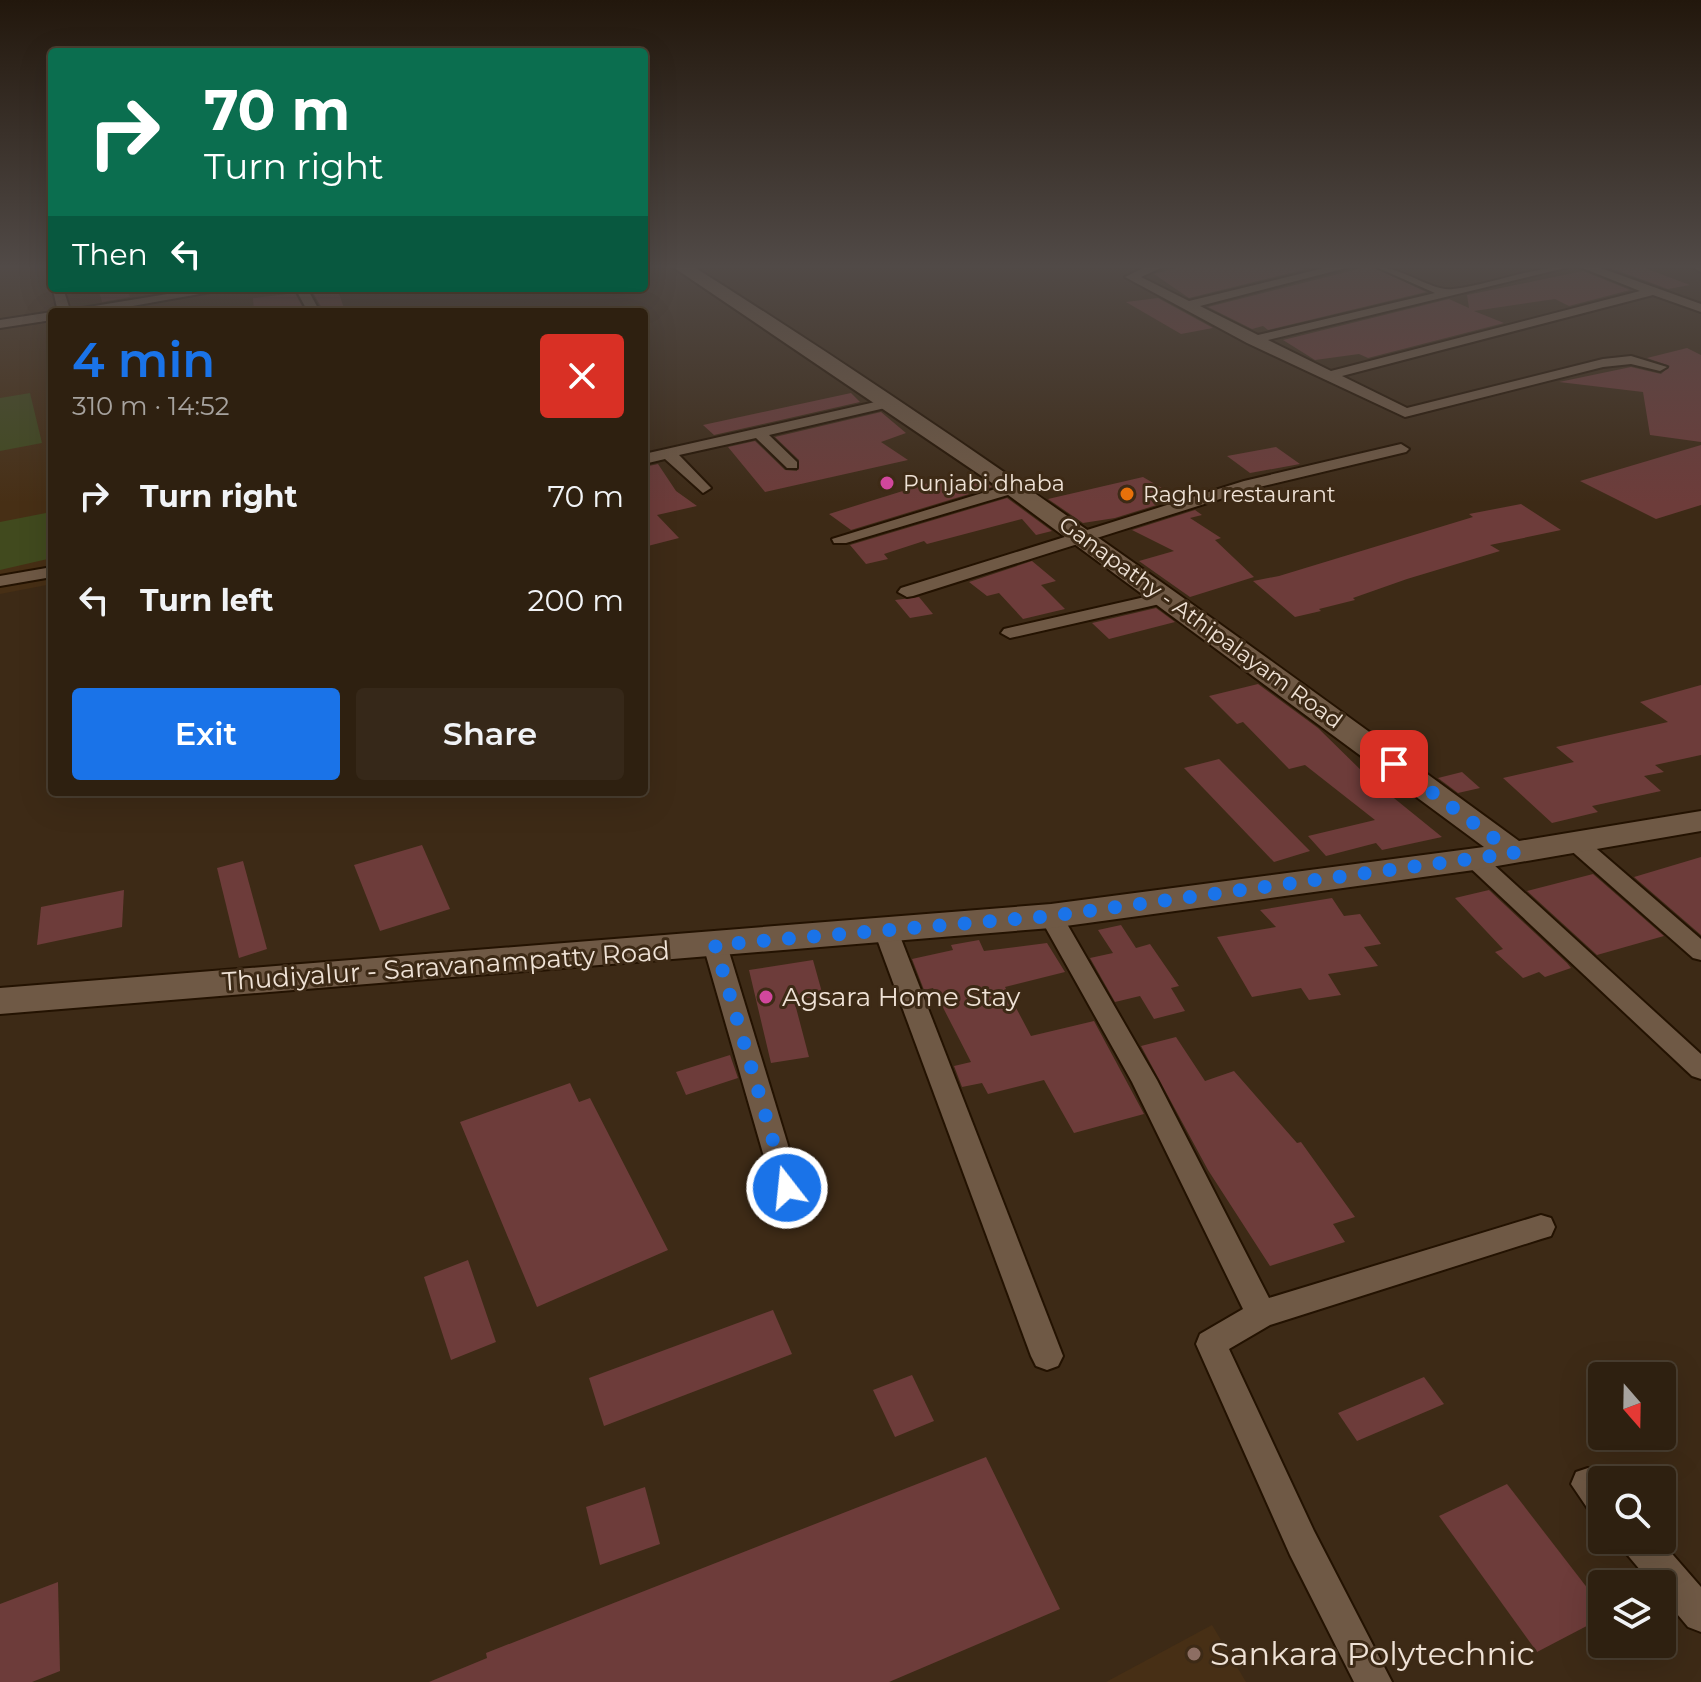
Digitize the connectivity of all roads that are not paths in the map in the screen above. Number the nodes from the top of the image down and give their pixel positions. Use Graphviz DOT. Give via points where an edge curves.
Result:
graph roads {
  1 [pos="804,345"];
  2 [pos="1264,345"];
  3 [pos="1445,345"];
  4 [pos="1660,367"];
  5 [pos="1328,376"];
  6 [pos="893,402"];
  7 [pos="759,433"];
  8 [pos="1401,449"];
  9 [pos="669,454"];
  10 [pos="648,458"];
  11 [pos="792,465"];
  12 [pos="703,488"];
  13 [pos="1015,488"];
  14 [pos="1081,534"];
  15 [pos="840,539"];
  16 [pos="48,573"];
  17 [pos="0,581"];
  18 [pos="907,592"];
  19 [pos="1167,597"];
  20 [pos="1010,633"];
  21 [pos="1698,824"];
  22 [pos="1575,842"];
  23 [pos="1514,853"];
  24 [pos="1474,859"];
  25 [pos="1051,916"];
  26 [pos="886,931"];
  27 [pos="715,945"];
  28 [pos="1701,952"];
  29 [pos="0,1001"];
  30 [pos="1701,1069"];
  31 [pos="787,1188"];
  32 [pos="1541,1227"];
  33 [pos="1261,1314"];
  34 [pos="1047,1356"];
  35 [pos="1649,1554"];
  36 [pos="1701,1614"];
  37 [pos="1374,1682"];
  1 -- 6 [label="main road, Ganapathy - Athipalayam Road"];
  2 -- 5 [label="street"];
  3 -- 5 [label="street"];
  4 -- 5 [label="street" via="1631,360 1603,363 1405,413"];
  6 -- 7 [label="street"];
  6 -- 13 [label="main road, Ganapathy - Athipalayam Road"];
  7 -- 9 [label="street"];
  7 -- 11 [label="street"];
  8 -- 14 [label="street" via="1250,484"];
  9 -- 10 [label="street"];
  9 -- 12 [label="street"];
  13 -- 14 [label="main road, Ganapathy - Athipalayam Road"];
  13 -- 15 [label="street"];
  14 -- 18 [label="street"];
  14 -- 19 [label="main road, Ganapathy - Athipalayam Road"];
  16 -- 17 [label="street"];
  19 -- 20 [label="street"];
  19 -- 23 [label="main road, Ganapathy - Athipalayam Road"];
  21 -- 22 [label="main road, Thudiyalur - Saravanampatty Road"];
  22 -- 23 [label="main road, Thudiyalur - Saravanampatty Road"];
  22 -- 28 [label="street"];
  23 -- 24 [label="main road, Thudiyalur - Saravanampatty Road"];
  24 -- 25 [label="main road, Thudiyalur - Saravanampatty Road"];
  24 -- 30 [label="street"];
  25 -- 26 [label="main road, Thudiyalur - Saravanampatty Road"];
  25 -- 33 [label="street" via="1144,1080"];
  26 -- 27 [label="main road, Thudiyalur - Saravanampatty Road"];
  26 -- 34 [label="street"];
  27 -- 29 [label="main road, Thudiyalur - Saravanampatty Road"];
  27 -- 31 [label="street"];
  32 -- 33 [label="street"];
  33 -- 37 [label="street" via="1211,1344 1302,1543"];
  35 -- 36 [label="street"];
}
